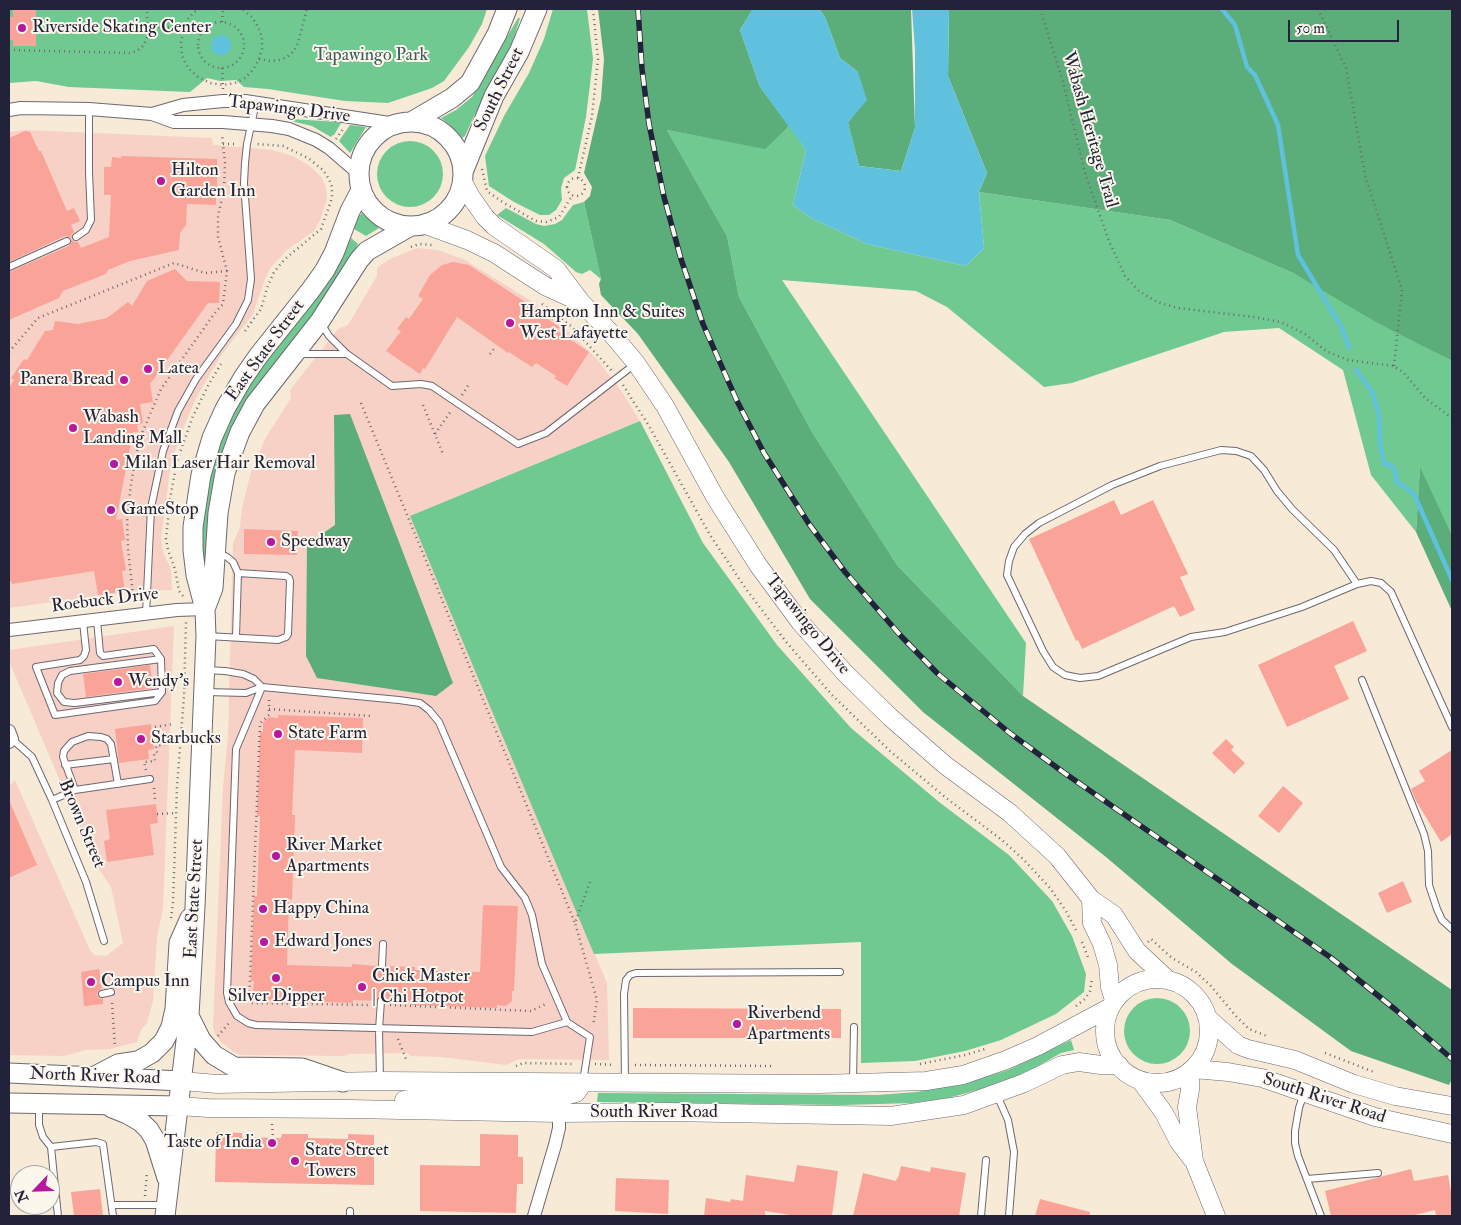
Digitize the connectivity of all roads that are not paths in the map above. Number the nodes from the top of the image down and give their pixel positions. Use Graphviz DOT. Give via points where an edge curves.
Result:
graph roads {
  1 [pos="507,9"];
  2 [pos="537,9"];
  3 [pos="256,102"];
  4 [pos="89,109"];
  5 [pos="9,110"];
  6 [pos="152,114"];
  7 [pos="251,123"];
  8 [pos="403,123"];
  9 [pos="463,177"];
  10 [pos="359,182"];
  11 [pos="417,226"];
  12 [pos="76,237"];
  13 [pos="66,242"];
  14 [pos="9,267"];
  15 [pos="581,302"];
  16 [pos="320,321"];
  17 [pos="294,354"];
  18 [pos="347,354"];
  19 [pos="636,363"];
  20 [pos="215,552"];
  21 [pos="238,574"];
  22 [pos="1357,584"];
  23 [pos="205,609"];
  24 [pos="146,614"];
  25 [pos="97,620"];
  26 [pos="84,622"];
  27 [pos="9,630"];
  28 [pos="206,636"];
  29 [pos="236,637"];
  30 [pos="160,659"];
  31 [pos="205,670"];
  32 [pos="1362,680"];
  33 [pos="262,687"];
  34 [pos="162,692"];
  35 [pos="204,692"];
  36 [pos="1452,726"];
  37 [pos="10,737"];
  38 [pos="114,759"];
  39 [pos="65,765"];
  40 [pos="150,779"];
  41 [pos="118,784"];
  42 [pos="75,790"];
  43 [pos="52,800"];
  44 [pos="1091,899"];
  45 [pos="195,907"];
  46 [pos="1452,929"];
  47 [pos="104,941"];
  48 [pos="383,944"];
  49 [pos="382,966"];
  50 [pos="840,972"];
  51 [pos="1168,980"];
  52 [pos="111,992"];
  53 [pos="102,994"];
  54 [pos="380,1003"];
  55 [pos="1112,1004"];
  56 [pos="189,1016"];
  57 [pos="1208,1018"];
  58 [pos="567,1022"];
  59 [pos="854,1028"];
  60 [pos="379,1029"];
  61 [pos="1119,1065"];
  62 [pos="1192,1071"];
  63 [pos="9,1074"];
  64 [pos="95,1076"];
  65 [pos="1140,1080"];
  66 [pos="182,1081"];
  67 [pos="380,1081"];
  68 [pos="343,1082"];
  69 [pos="583,1083"];
  70 [pos="852,1083"];
  71 [pos="625,1084"];
  72 [pos="1304,1093"];
  73 [pos="996,1094"];
  74 [pos="9,1102"];
  75 [pos="38,1104"];
  76 [pos="103,1105"];
  77 [pos="179,1106"];
  78 [pos="1452,1106"];
  79 [pos="349,1108"];
  80 [pos="559,1120"];
  81 [pos="1452,1134"];
  82 [pos="51,1147"];
  83 [pos="986,1160"];
  84 [pos="1194,1161"];
  85 [pos="1378,1173"];
  86 [pos="1307,1179"];
  87 [pos="169,1184"];
  88 [pos="112,1205"];
  89 [pos="166,1211"];
  90 [pos="58,1216"];
  91 [pos="113,1216"];
  92 [pos="534,1216"];
  93 [pos="981,1216"];
  94 [pos="1009,1216"];
  95 [pos="1216,1216"];
  96 [pos="1321,1216"];
  1 -- 8 [label="main road" via="470,83 452,98"];
  2 -- 9 [label="main road, South Street" via="519,52 494,96"];
  3 -- 6 [label="street, Tapawingo Drive" via="191,104"];
  3 -- 7 [label="lane"];
  3 -- 8 [label="street, Tapawingo Drive" via="300,111"];
  4 -- 5 [label="street, Tapawingo Drive"];
  4 -- 6 [label="street, Tapawingo Drive"];
  4 -- 12 [label="lane" via="92,220"];
  6 -- 7 [label="street, Tapawingo Drive" via="174,122"];
  7 -- 10 [label="street, Tapawingo Drive" via="289,129 316,140 328,148"];
  7 -- 24 [label="lane" via="244,183 251,279 248,300 236,324 182,403 163,451 151,508"];
  8 -- 9 [label="main road" via="428,123 441,130 458,152"];
  8 -- 10 [label="main road" via="381,131 369,142 361,157"];
  9 -- 11 [label="main road" via="457,198 449,210 438,219"];
  9 -- 15 [label="main road, Tapawingo Drive" via="470,197 485,217 556,269"];
  10 -- 11 [label="main road" via="368,205 379,217 393,224"];
  10 -- 23 [label="main road, East State Street" via="325,270 243,378 212,438 201,475 193,527 196,575"];
  11 -- 15 [label="main road, Tapawingo Drive" via="467,240 494,253 545,286"];
  11 -- 16 [label="main road, East State Street" via="367,251"];
  13 -- 14 [label="lane"];
  15 -- 19 [label="main road, Tapawingo Drive"];
  16 -- 17 [label="main road, East State Street"];
  16 -- 18 [label="lane" via="329,336"];
  17 -- 18 [label="lane"];
  17 -- 20 [label="main road, East State Street" via="255,404 240,432 226,473"];
  18 -- 19 [label="lane" via="392,386 432,386 518,444 546,433"];
  19 -- 44 [label="main road, Tapawingo Drive" via="665,406 715,497 758,565 800,622 890,717 945,766 1010,813 1058,856"];
  20 -- 21 [label="lane" via="234,562"];
  20 -- 23 [label="main road, East State Street" via="213,588"];
  21 -- 29 [label="lane"];
  21 -- 29 [label="lane" via="286,576 290,581 286,637 278,640"];
  22 -- 22 [label="lane" via="1302,607 1226,632 1191,637 1098,676 1080,678 1065,675 1053,667 1007,575 1014,547 1039,523 1112,485 1160,466 1221,450 1251,456 1292,509 1334,550"];
  22 -- 36 [label="lane" via="1381,583 1391,592"];
  23 -- 24 [label="street, Roebuck Drive"];
  23 -- 28 [label="main road, East State Street"];
  24 -- 25 [label="street, Roebuck Drive"];
  25 -- 26 [label="street, Roebuck Drive"];
  25 -- 30 [label="lane" via="103,656 154,649"];
  26 -- 27 [label="street, Roebuck Drive"];
  26 -- 34 [label="lane" via="86,650 80,660 36,667 55,715 155,701"];
  28 -- 29 [label="lane"];
  28 -- 31 [label="main road, East State Street"];
  30 -- 34 [label="lane"];
  30 -- 34 [label="lane" via="70,671 62,675 58,693 64,702 75,703"];
  31 -- 33 [label="lane" via="243,674"];
  31 -- 35 [label="main road, East State Street"];
  32 -- 46 [label="lane" via="1424,834 1429,885 1437,909 1442,920"];
  33 -- 35 [label="lane" via="246,693"];
  33 -- 58 [label="lane" via="399,700 420,704 429,710 438,722 501,867 525,898 532,915 542,964"];
  33 -- 60 [label="lane" via="236,748 228,1002 237,1016 256,1025"];
  35 -- 45 [label="main road, East State Street"];
  37 -- 43 [label="lane, Brown Street" via="32,757"];
  38 -- 39 [label="lane"];
  38 -- 39 [label="lane" via="111,744 95,735 77,739 68,746 63,757"];
  38 -- 41 [label="lane"];
  39 -- 42 [label="lane"];
  40 -- 41 [label="lane"];
  41 -- 42 [label="lane"];
  42 -- 43 [label="lane"];
  43 -- 47 [label="lane, Brown Street" via="86,882"];
  44 -- 51 [label="main road, Tapawingo Drive" via="1114,915 1137,951"];
  44 -- 55 [label="main road" via="1092,923 1108,965"];
  45 -- 56 [label="main road, East State Street"];
  45 -- 64 [label="main road" via="179,943 175,1009 172,1027 164,1041 138,1061 118,1064"];
  48 -- 49 [label="lane"];
  50 -- 71 [label="lane" via="636,973 630,976 626,980 624,994"];
  51 -- 55 [label="main road" via="1153,979 1138,984 1126,990"];
  51 -- 57 [label="main road" via="1193,994"];
  52 -- 53 [label="lane"];
  54 -- 60 [label="lane"];
  55 -- 61 [label="main road" via="1106,1022 1106,1037 1110,1052"];
  55 -- 70 [label="main road, South River Road" via="1014,1056 963,1075 926,1081"];
  56 -- 66 [label="main road, East State Street"];
  56 -- 68 [label="main road" via="201,1040 222,1062 234,1067 302,1068"];
  57 -- 62 [label="main road" via="1209,1037 1204,1053"];
  57 -- 78 [label="main road, South River Road" via="1238,1045 1248,1049 1295,1060 1394,1096"];
  58 -- 60 [label="lane" via="532,1032"];
  58 -- 69 [label="lane" via="590,1037"];
  59 -- 70 [label="lane"];
  60 -- 67 [label="lane"];
  61 -- 65 [label="main road"];
  61 -- 73 [label="main road, South River Road" via="1079,1062 1062,1065"];
  62 -- 65 [label="main road" via="1175,1080 1158,1083"];
  62 -- 72 [label="main road, South River Road" via="1228,1072 1262,1078"];
  62 -- 84 [label="main road" via="1186,1107"];
  63 -- 64 [label="main road, North River Road"];
  64 -- 66 [label="main road, North River Road"];
  65 -- 84 [label="main road"];
  66 -- 68 [label="main road, South River Road" via="217,1084"];
  66 -- 77 [label="main road, East State Street"];
  67 -- 68 [label="main road, South River Road"];
  67 -- 69 [label="main road, South River Road"];
  69 -- 71 [label="main road, South River Road"];
  69 -- 79 [label="main road" via="576,1093 560,1097 420,1098"];
  70 -- 71 [label="main road, South River Road"];
  72 -- 81 [label="main road, South River Road" via="1375,1117"];
  72 -- 86 [label="lane" via="1295,1131 1298,1156"];
  73 -- 80 [label="main road, South River Road" via="964,1105 891,1116 667,1112"];
  73 -- 94 [label="lane" via="1008,1120 1014,1152"];
  74 -- 75 [label="main road, North River Road"];
  75 -- 76 [label="main road, North River Road"];
  75 -- 82 [label="lane" via="39,1125"];
  76 -- 77 [label="main road, North River Road"];
  76 -- 87 [label="main road" via="127,1114 149,1130"];
  77 -- 79 [label="main road, South River Road"];
  77 -- 87 [label="main road, East State Street"];
  79 -- 80 [label="main road, South River Road"];
  80 -- 92 [label="street"];
  82 -- 88 [label="lane" via="103,1144"];
  82 -- 90 [label="lane"];
  83 -- 93 [label="lane"];
  84 -- 95 [label="main road"];
  85 -- 86 [label="lane"];
  86 -- 96 [label="lane"];
  87 -- 89 [label="main road, East State Street"];
  88 -- 89 [label="lane"];
  88 -- 91 [label="lane"];
}
